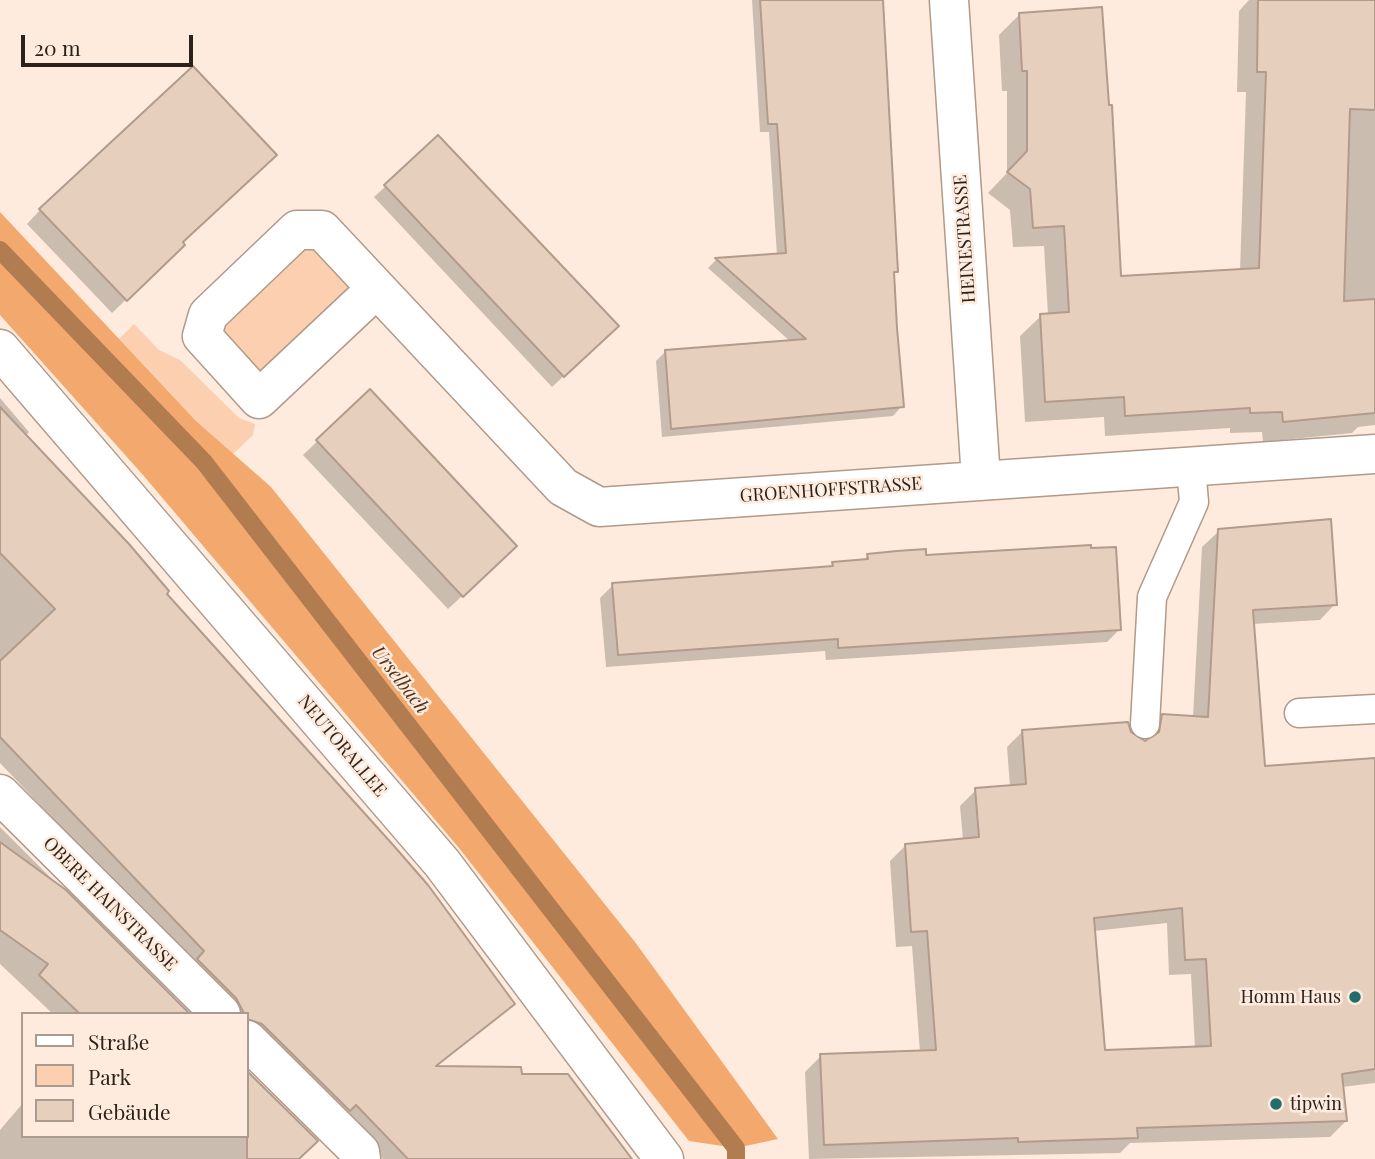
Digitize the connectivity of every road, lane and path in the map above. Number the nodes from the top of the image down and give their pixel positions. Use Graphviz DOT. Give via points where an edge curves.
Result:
graph roads {
  1 [pos="949,0"];
  2 [pos="376,289"];
  3 [pos="0,349"];
  4 [pos="1375,454"];
  5 [pos="1191,467"];
  6 [pos="981,478"];
  7 [pos="1375,709"];
  8 [pos="1299,713"];
  9 [pos="1145,724"];
  10 [pos="0,794"];
  11 [pos="219,1012"];
  12 [pos="248,1041"];
  13 [pos="361,1159"];
  14 [pos="664,1159"];
  1 -- 6 [label="street, HEINESTRASSE"];
  2 -- 2 [label="street, GROENHOFFSTRASSE" via="322,230 298,230 208,315 202,337 260,399"];
  2 -- 6 [label="street, GROENHOFFSTRASSE" via="563,487 599,507"];
  3 -- 14 [label="street, NEUTORALLEE" via="442,863"];
  4 -- 5 [label="street, GROENHOFFSTRASSE"];
  5 -- 6 [label="street, GROENHOFFSTRASSE"];
  5 -- 9 [label="lane" via="1194,502 1152,597"];
  7 -- 8 [label="lane"];
  10 -- 11 [label="street, OBERE HAINSTRASSE"];
  12 -- 13 [label="street" via="360,1152"];
}
